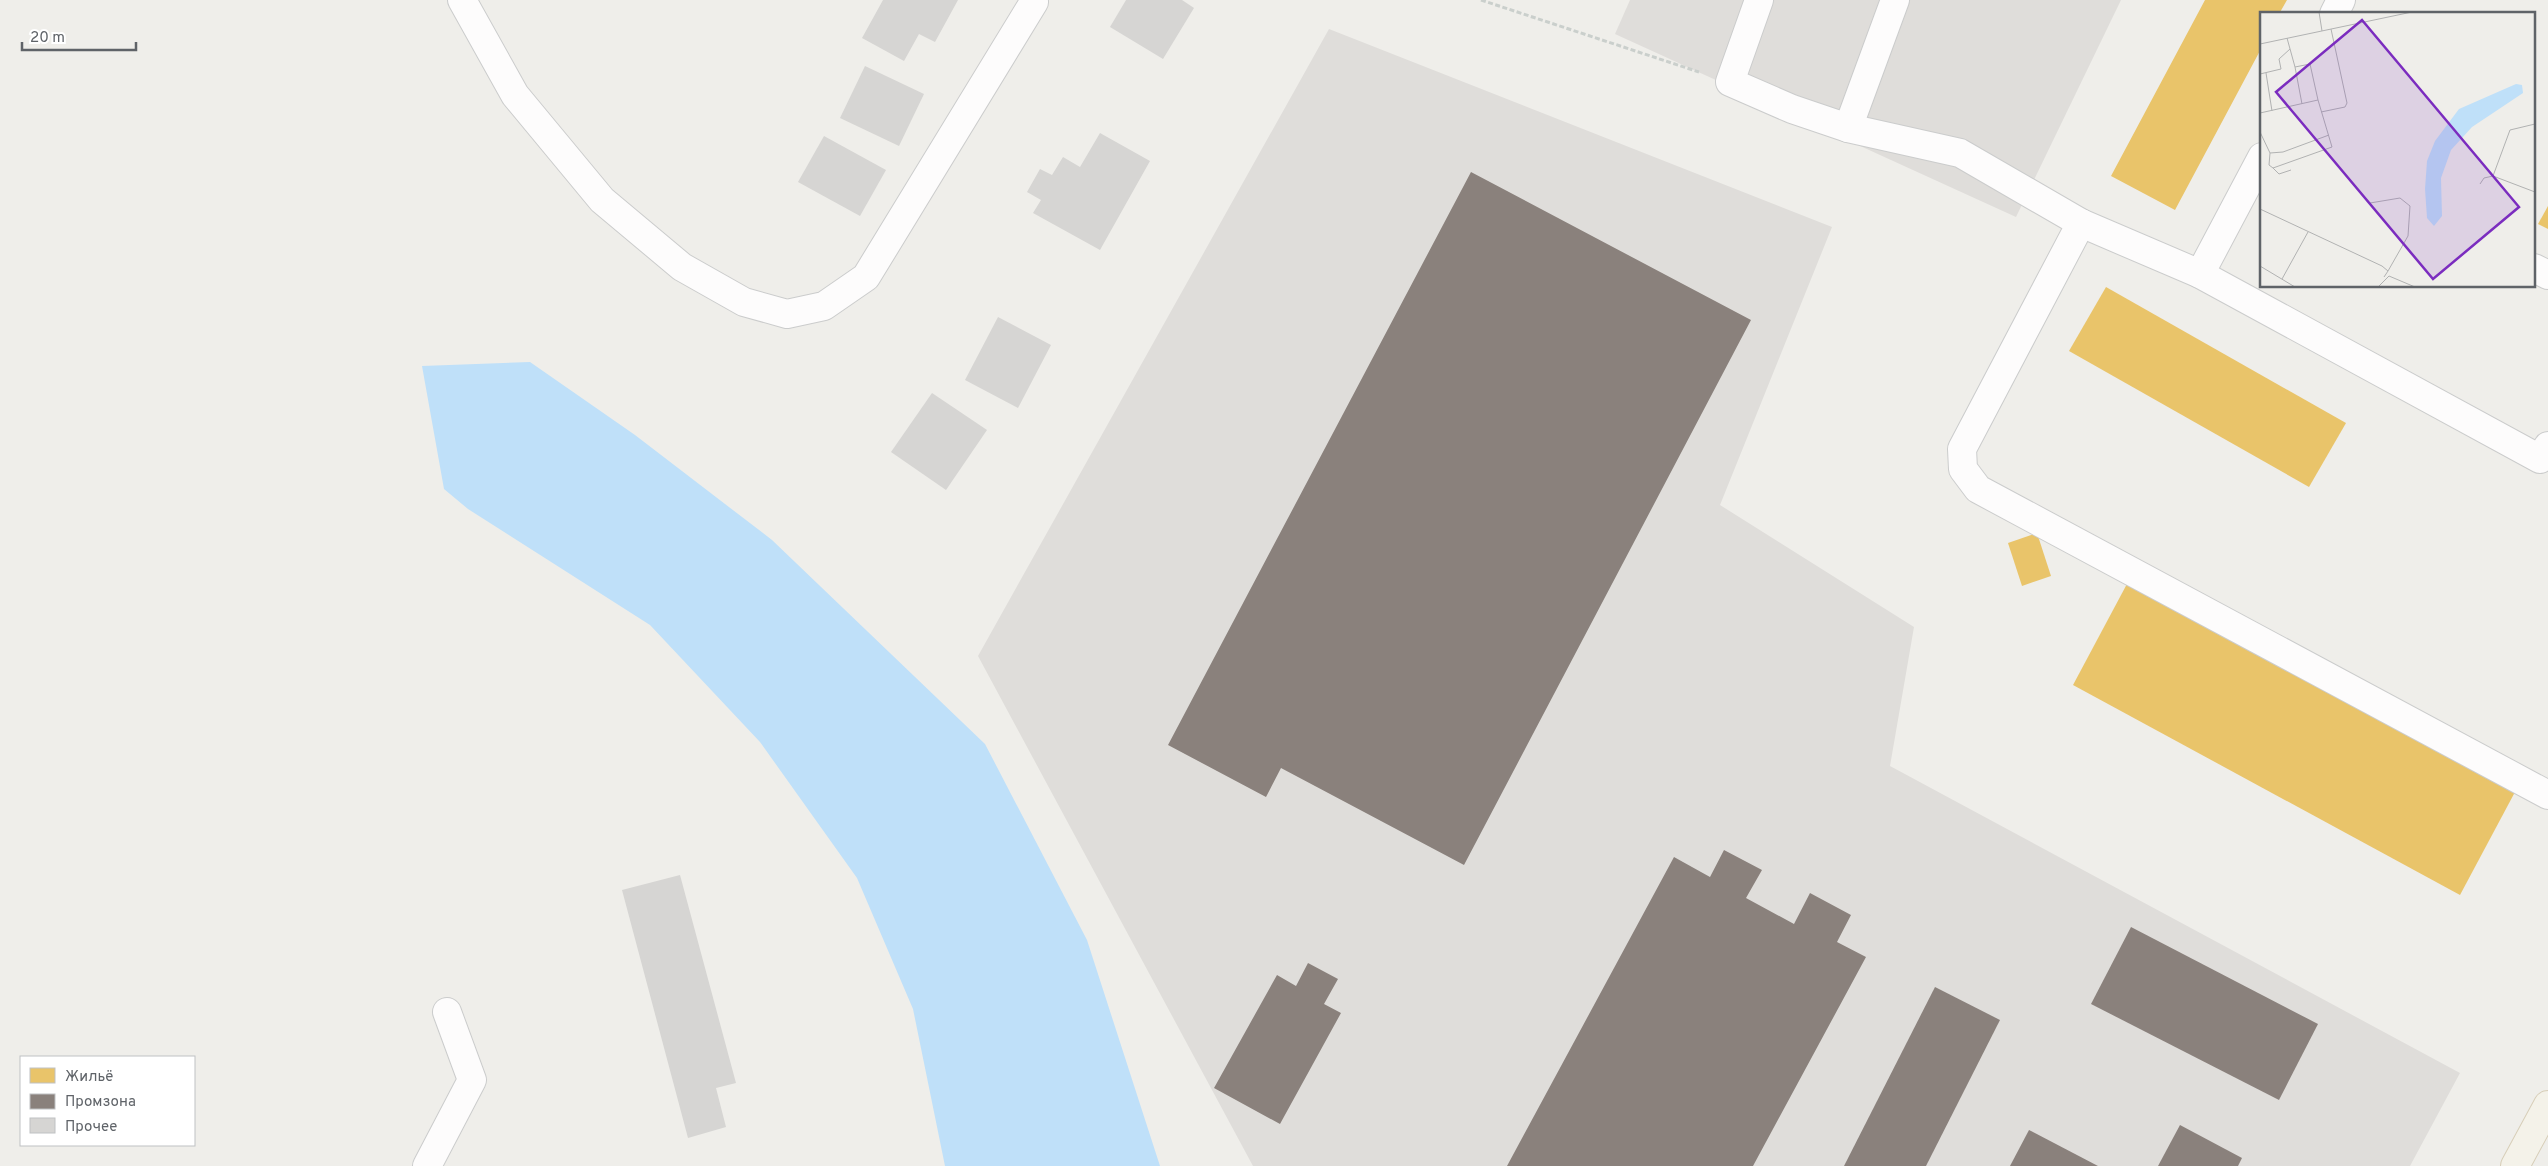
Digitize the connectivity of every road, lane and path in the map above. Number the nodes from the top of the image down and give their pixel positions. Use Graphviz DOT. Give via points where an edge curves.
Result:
graph roads {
  1 [pos="462,0"];
  2 [pos="1481,0"];
  3 [pos="1759,0"];
  4 [pos="1895,0"];
  5 [pos="2341,0"];
  6 [pos="1034,2"];
  7 [pos="2335,12"];
  8 [pos="1730,82"];
  9 [pos="1848,128"];
  10 [pos="2260,161"];
  11 [pos="2081,222"];
  12 [pos="2536,269"];
  13 [pos="2200,274"];
  14 [pos="2548,276"];
  15 [pos="2548,446"];
  16 [pos="2548,795"];
  17 [pos="447,1012"];
  18 [pos="2548,1105"];
  19 [pos="427,1166"];
  20 [pos="2515,1166"];
  1 -- 6 [label="lane" via="515,95 602,200 682,267 744,302 787,314 824,306 866,277"];
  2 -- 8 [label="path"];
  3 -- 8 [label="lane"];
  4 -- 9 [label="lane"];
  5 -- 7 [label="lane"];
  8 -- 9 [label="lane" via="1792,109"];
  9 -- 11 [label="lane" via="1960,153"];
  10 -- 13 [label="lane"];
  11 -- 13 [label="lane"];
  11 -- 16 [label="lane" via="1962,449 1963,469 1978,489"];
  12 -- 14 [label="lane"];
  13 -- 15 [label="lane" via="2540,459"];
  17 -- 19 [label="lane" via="472,1080"];
  18 -- 20 [label="main road"];
}
